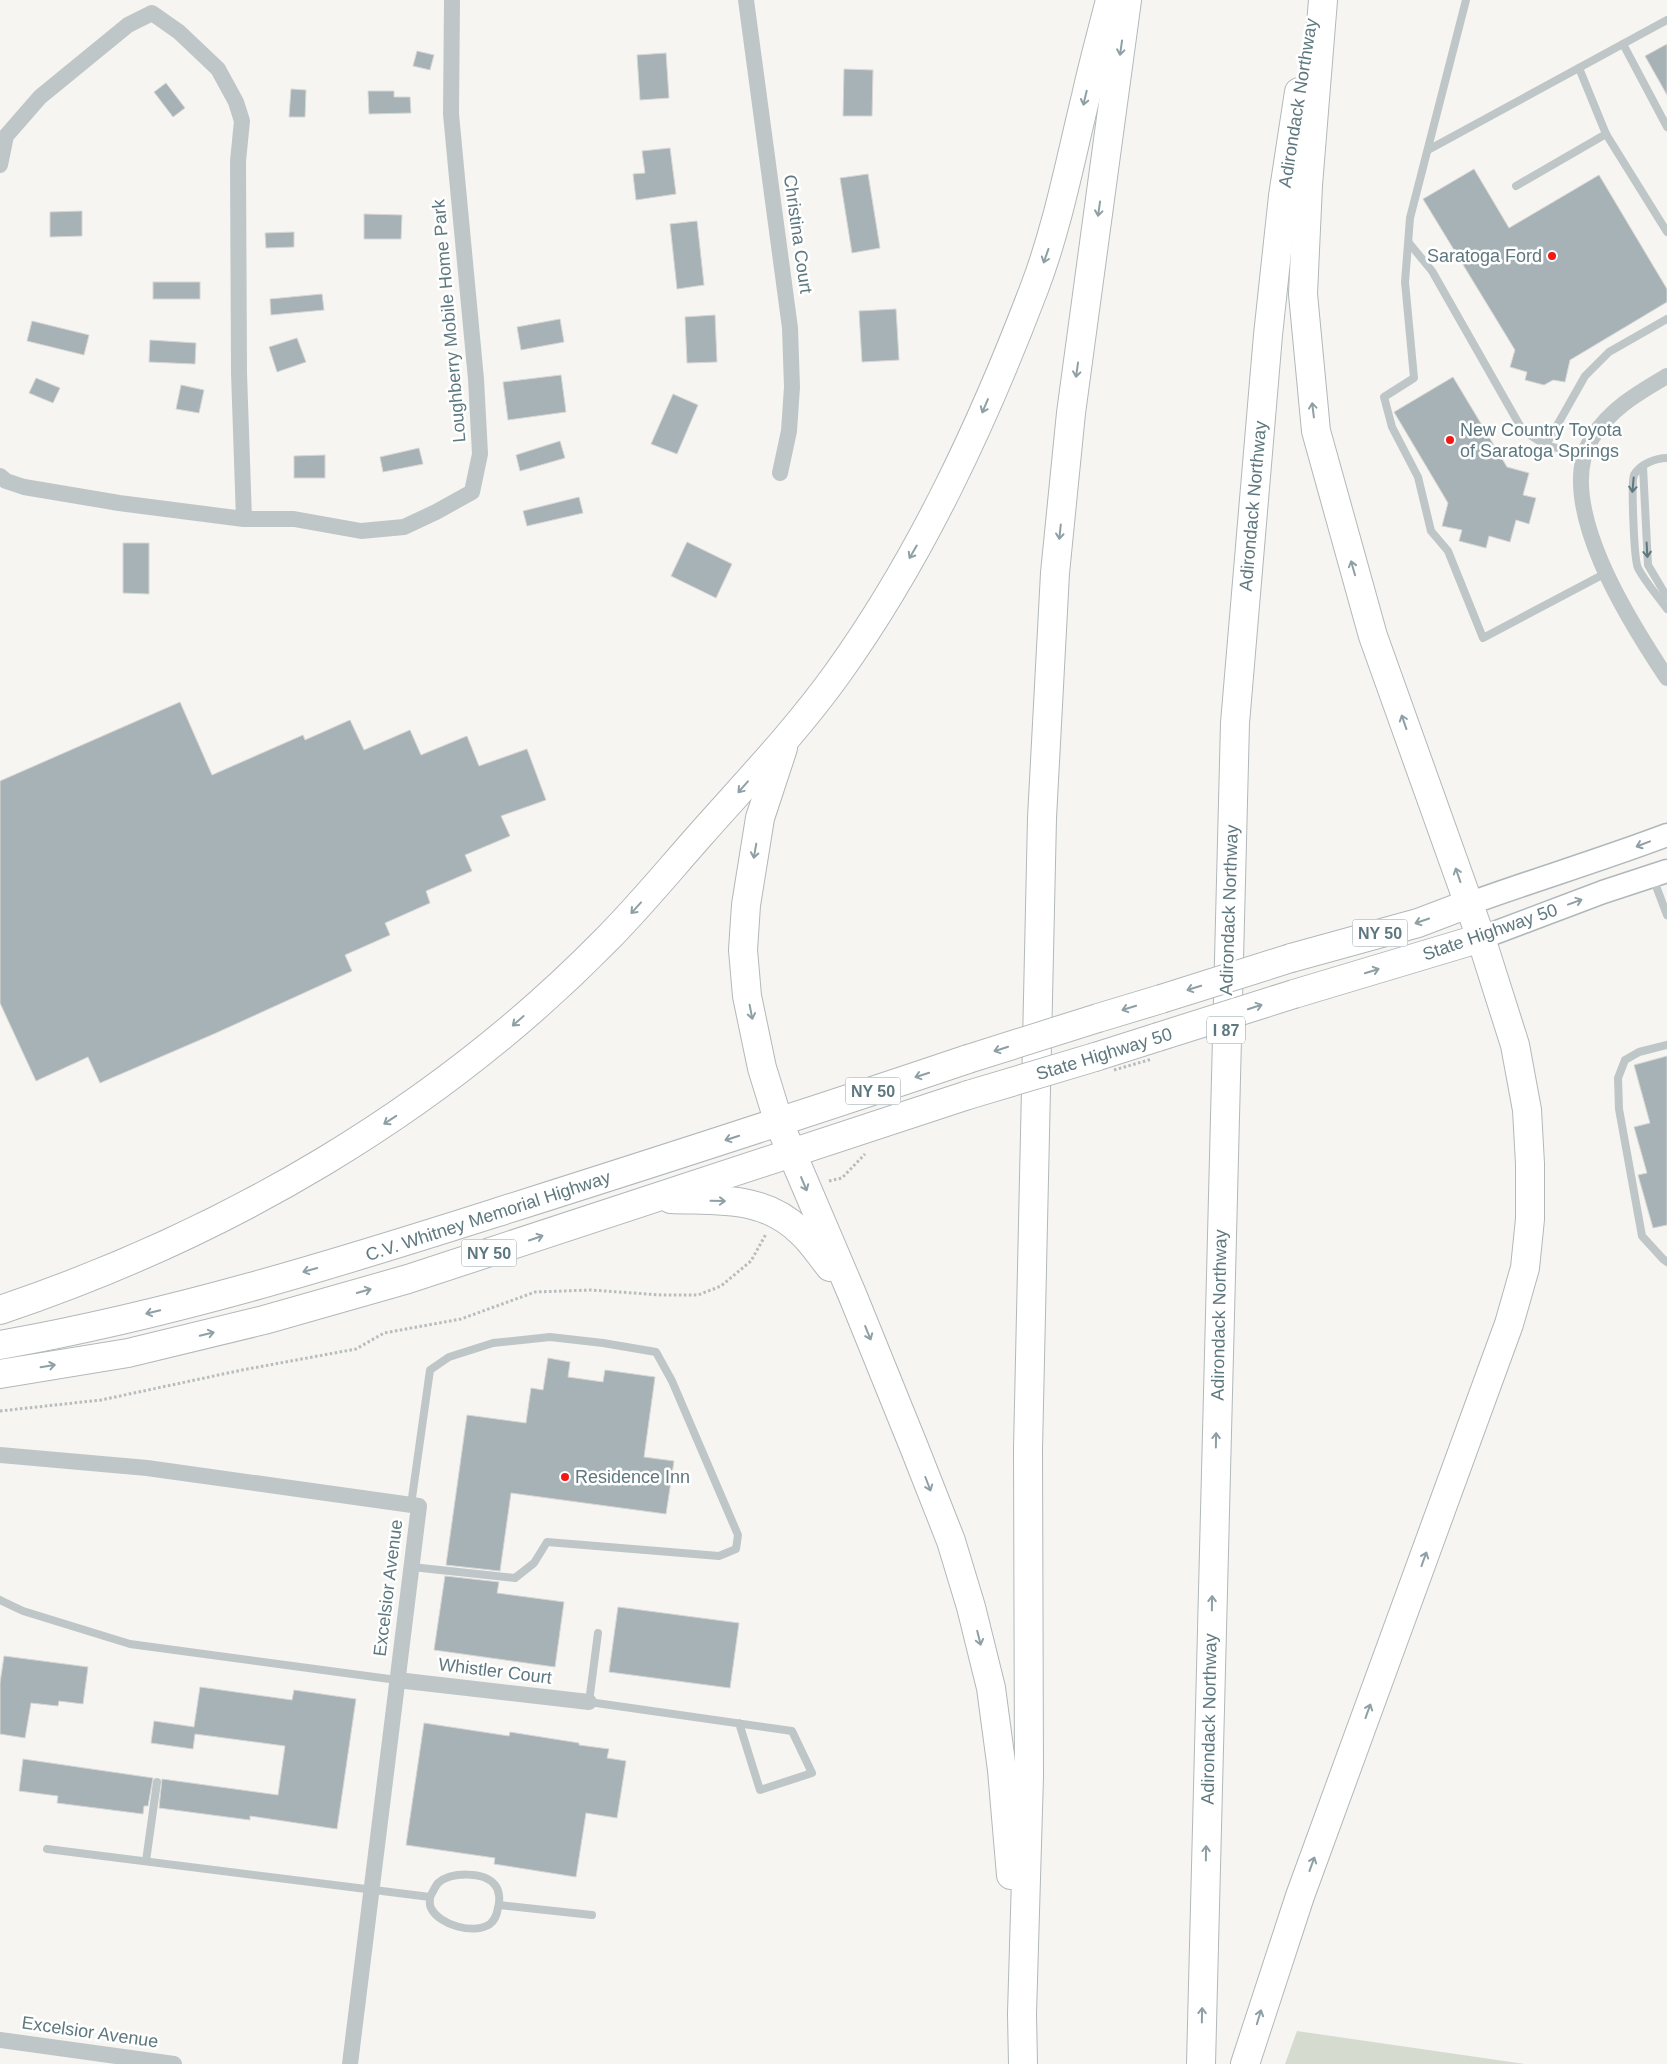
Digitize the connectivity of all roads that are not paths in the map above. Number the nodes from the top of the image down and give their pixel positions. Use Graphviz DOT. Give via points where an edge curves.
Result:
graph roads {
  1 [pos="452,0"];
  2 [pos="746,0"];
  3 [pos="1110,0"];
  4 [pos="1128,0"];
  5 [pos="1315,0"];
  6 [pos="1323,0"];
  7 [pos="1466,0"];
  8 [pos="153,7"];
  9 [pos="1667,20"];
  10 [pos="1623,44"];
  11 [pos="1579,68"];
  12 [pos="1667,127"];
  13 [pos="1606,134"];
  14 [pos="1428,150"];
  15 [pos="0,165"];
  16 [pos="1516,186"];
  17 [pos="1667,232"];
  18 [pos="1408,243"];
  19 [pos="1667,319"];
  20 [pos="1667,376"];
  21 [pos="1546,445"];
  22 [pos="1584,456"];
  23 [pos="1667,458"];
  24 [pos="1643,466"];
  25 [pos="780,473"];
  26 [pos="0,476"];
  27 [pos="244,519"];
  28 [pos="1606,572"];
  29 [pos="1667,597"];
  30 [pos="1667,609"];
  31 [pos="1667,678"];
  32 [pos="787,737"];
  33 [pos="1667,835"];
  34 [pos="1659,873"];
  35 [pos="1468,904"];
  36 [pos="1667,915"];
  37 [pos="1481,938"];
  38 [pos="1667,1045"];
  39 [pos="968,1060"];
  40 [pos="968,1095"];
  41 [pos="779,1123"];
  42 [pos="791,1153"];
  43 [pos="652,1199"];
  44 [pos="1667,1262"];
  45 [pos="852,1294"];
  46 [pos="0,1310"];
  47 [pos="0,1344"];
  48 [pos="0,1374"];
  49 [pos="0,1455"];
  50 [pos="411,1505"];
  51 [pos="411,1567"];
  52 [pos="0,1600"];
  53 [pos="598,1633"];
  54 [pos="397,1680"];
  55 [pos="589,1702"];
  56 [pos="739,1723"];
  57 [pos="157,1782"];
  58 [pos="47,1849"];
  59 [pos="146,1861"];
  60 [pos="372,1889"];
  61 [pos="430,1897"];
  62 [pos="499,1905"];
  63 [pos="592,1915"];
  64 [pos="1022,2014"];
  65 [pos="0,2040"];
  66 [pos="174,2064"];
  67 [pos="350,2064"];
  68 [pos="1022,2064"];
  69 [pos="1201,2064"];
  70 [pos="1245,2064"];
  1 -- 27 [label="street, Loughberry Mobile Home Park" via="451,114 480,454 472,492 404,527 361,531 294,518"];
  2 -- 25 [label="street, Christina Court" via="790,328 792,387 789,431"];
  3 -- 32 [label="highway, one-way" via="1049,247 1018,330 965,453 885,600 836,675"];
  4 -- 64 [label="highway, one-way" via="1070,423 1056,573 1042,808 1028,1449 1029,1776"];
  69 -- 5 [label="highway, Adirondack Northway / I 87, one-way" via="1235,723 1280,226"];
  35 -- 6 [label="highway, one-way" via="1373,636 1316,431 1303,294"];
  7 -- 14 [label="lane"];
  8 -- 15 [label="street" via="40,97 6,136"];
  8 -- 27 [label="street" via="218,69 236,102 242,122 238,160 239,373"];
  9 -- 10 [label="lane"];
  10 -- 11 [label="lane"];
  10 -- 12 [label="lane"];
  11 -- 13 [label="lane"];
  11 -- 14 [label="lane"];
  13 -- 16 [label="lane"];
  13 -- 17 [label="lane"];
  14 -- 18 [label="lane" via="1410,218"];
  18 -- 21 [label="lane" via="1432,271 1523,431"];
  18 -- 28 [label="lane" via="1405,282 1414,378 1384,397 1392,427 1418,477 1430,532 1448,551 1483,638"];
  19 -- 21 [label="lane" via="1609,352 1585,376"];
  20 -- 22 [label="street" via="1607,416"];
  21 -- 22 [label="lane"];
  22 -- 28 [label="street" via="1580,482 1582,506"];
  23 -- 24 [label="lane" via="1657,458"];
  24 -- 29 [label="lane, one-way" via="1648,565"];
  24 -- 30 [label="lane, one-way" via="1634,476 1632,496 1637,567"];
  26 -- 27 [label="street, Loughberry Mobile Home Park" via="24,487"];
  28 -- 31 [label="street" via="1643,642"];
  32 -- 41 [label="highway, one-way" via="760,818 746,905 743,950 747,996 762,1068"];
  32 -- 46 [label="highway, one-way" via="605,942 495,1041 402,1112 296,1178 218,1220 127,1261"];
  33 -- 35 [label="main road, State Highway 50 / NY 50, one-way"];
  34 -- 36 [label="lane"];
  37 -- 34 [label="main road, State Highway 50 / NY 50, one-way"];
  35 -- 37 [label="highway"];
  35 -- 39 [label="highway, State Highway 50 / NY 50, one-way, bridge" via="1418,923 1291,958"];
  40 -- 37 [label="highway, State Highway 50 / NY 50, one-way, bridge" via="1102,1064 1157,1047 1294,994"];
  70 -- 37 [label="highway, one-way" via="1300,1896 1509,1324 1525,1268 1530,1219 1527,1110 1515,1045"];
  38 -- 44 [label="lane" via="1639,1052 1625,1060 1618,1078 1619,1109 1642,1236"];
  39 -- 41 [label="highway, C.V. Whitney Memorial Highway / NY 50, one-way"];
  40 -- 42 [label="highway, C.V. Whitney Memorial Highway / NY 50"];
  41 -- 42 [label="highway"];
  41 -- 47 [label="highway, C.V. Whitney Memorial Highway / NY 50, one-way" via="255,1286 78,1331"];
  42 -- 43 [label="highway, C.V. Whitney Memorial Highway / NY 50"];
  42 -- 45 [label="highway, one-way"];
  43 -- 45 [label="highway, one-way" via="743,1201 774,1213 802,1232"];
  48 -- 43 [label="highway, C.V. Whitney Memorial Highway / NY 50, one-way" via="128,1353 264,1320 408,1279"];
  45 -- 64 [label="highway, one-way" via="951,1541 991,1688 1002,1770"];
  49 -- 50 [label="street, Excelsior Avenue" via="147,1468"];
  50 -- 51 [label="street, Excelsior Avenue" via="419,1506"];
  50 -- 51 [label="lane" via="430,1370 449,1357 493,1343 550,1337 656,1352 672,1381 738,1535 736,1549 718,1556 547,1542 534,1563 515,1578"];
  51 -- 54 [label="street, Excelsior Avenue"];
  52 -- 54 [label="lane" via="23,1611 130,1644"];
  53 -- 55 [label="lane"];
  54 -- 55 [label="street, Whistler Court"];
  54 -- 60 [label="street, Excelsior Avenue"];
  55 -- 56 [label="lane"];
  56 -- 56 [label="lane" via="792,1731 812,1773 760,1790"];
  57 -- 59 [label="lane"];
  58 -- 59 [label="lane"];
  59 -- 60 [label="lane"];
  60 -- 61 [label="lane"];
  60 -- 67 [label="street, Excelsior Avenue"];
  61 -- 62 [label="lane" via="438,1884 451,1876 484,1877 496,1886"];
  61 -- 62 [label="lane" via="430,1906 446,1922 471,1928 490,1924"];
  62 -- 63 [label="lane"];
  64 -- 68 [label="highway"];
  65 -- 66 [label="street, Excelsior Avenue"];
}
